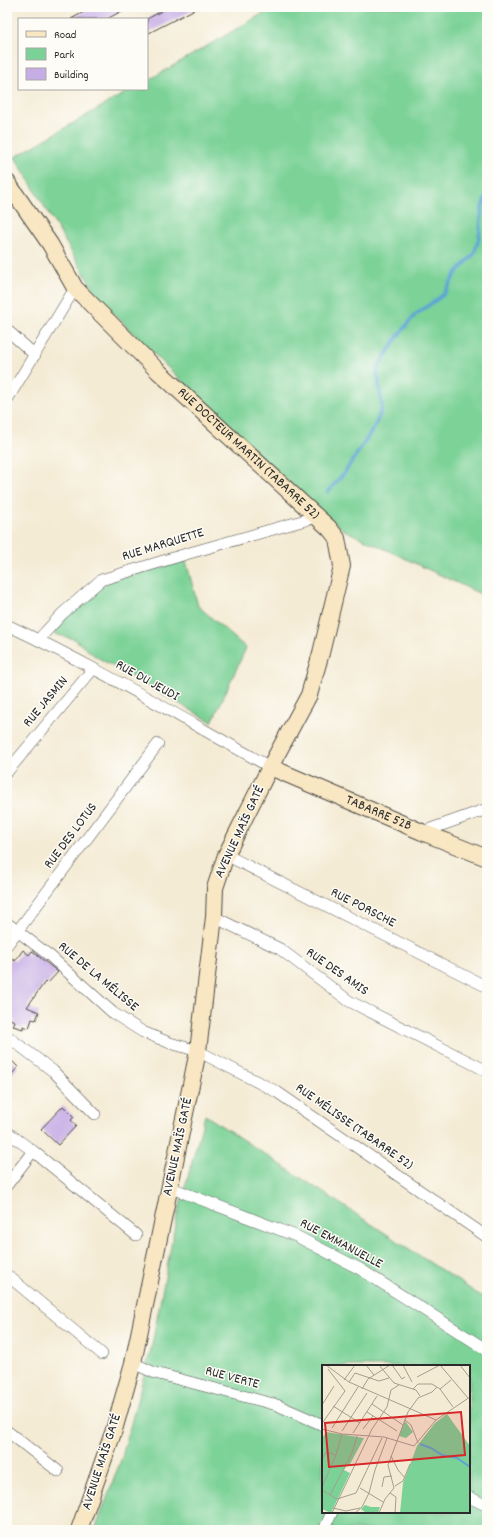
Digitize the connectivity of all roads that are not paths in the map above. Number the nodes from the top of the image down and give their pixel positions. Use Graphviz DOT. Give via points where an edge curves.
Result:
graph roads {
  1 [pos="7,182"];
  2 [pos="75,288"];
  3 [pos="7,330"];
  4 [pos="35,355"];
  5 [pos="7,400"];
  6 [pos="316,517"];
  7 [pos="7,625"];
  8 [pos="39,639"];
  9 [pos="93,669"];
  10 [pos="158,744"];
  11 [pos="270,767"];
  12 [pos="7,772"];
  13 [pos="487,809"];
  14 [pos="422,832"];
  15 [pos="226,855"];
  16 [pos="487,858"];
  17 [pos="214,917"];
  18 [pos="7,923"];
  19 [pos="18,931"];
  20 [pos="7,945"];
  21 [pos="487,987"];
  22 [pos="7,1036"];
  23 [pos="198,1051"];
  24 [pos="487,1071"];
  25 [pos="95,1114"];
  26 [pos="7,1132"];
  27 [pos="33,1151"];
  28 [pos="7,1185"];
  29 [pos="169,1187"];
  30 [pos="136,1236"];
  31 [pos="487,1237"];
  32 [pos="7,1275"];
  33 [pos="487,1350"];
  34 [pos="102,1354"];
  35 [pos="133,1364"];
  36 [pos="322,1425"];
  37 [pos="7,1431"];
  38 [pos="58,1471"];
  39 [pos="470,1498"];
  40 [pos="487,1506"];
  41 [pos="332,1513"];
  42 [pos="79,1530"];
  43 [pos="324,1530"];
  1 -- 2 [label="street, RUE DOCTEUR MARTIN (TABARRE 52)" via="50,244"];
  2 -- 4 [label="street"];
  2 -- 6 [label="street, RUE DOCTEUR MARTIN (TABARRE 52)" via="158,371"];
  3 -- 4 [label="street"];
  4 -- 5 [label="street"];
  6 -- 8 [label="street, RUE MARQUETTE" via="101,580 62,614"];
  6 -- 11 [label="street, RUE DOCTEUR MARTIN (TABARRE 52)" via="337,538 342,566 309,695"];
  7 -- 8 [label="street, RUE DU JEUDI"];
  8 -- 9 [label="street, RUE DU JEUDI"];
  9 -- 11 [label="street, RUE DU JEUDI"];
  9 -- 12 [label="street, RUE JASMIN"];
  10 -- 19 [label="street, RUE DES LOTUS"];
  11 -- 14 [label="street, TABARRE 52B"];
  11 -- 15 [label="street, AVENUE MAÏS GATÉ"];
  13 -- 14 [label="street"];
  14 -- 16 [label="street, TABARRE 52B"];
  15 -- 17 [label="street, AVENUE MAÏS GATÉ" via="215,888"];
  15 -- 21 [label="street, RUE PORSCHE"];
  17 -- 23 [label="street, AVENUE MAÏS GATÉ"];
  17 -- 24 [label="street, RUE DES AMIS" via="280,949 349,1001"];
  18 -- 19 [label="street, RUE DE LA MÉLISSE"];
  19 -- 20 [label="street, RUE DES LOTUS"];
  19 -- 23 [label="street, RUE DE LA MÉLISSE" via="113,1013 143,1032"];
  22 -- 25 [label="street" via="53,1072"];
  23 -- 29 [label="street, AVENUE MAÏS GATÉ"];
  23 -- 31 [label="street, RUE MÉLISSE (TABARRE 52)" via="277,1092"];
  26 -- 27 [label="street"];
  27 -- 28 [label="street"];
  27 -- 30 [label="street"];
  29 -- 33 [label="street, RUE EMMANUELLE" via="296,1236 360,1269"];
  29 -- 35 [label="street, AVENUE MAÏS GATÉ"];
  32 -- 34 [label="street"];
  35 -- 36 [label="street, RUE VERTE" via="156,1373 277,1405"];
  35 -- 42 [label="street, AVENUE MAÏS GATÉ" via="112,1437"];
  37 -- 38 [label="street"];
  39 -- 40 [label="street"];
  41 -- 43 [label="street"];
}
